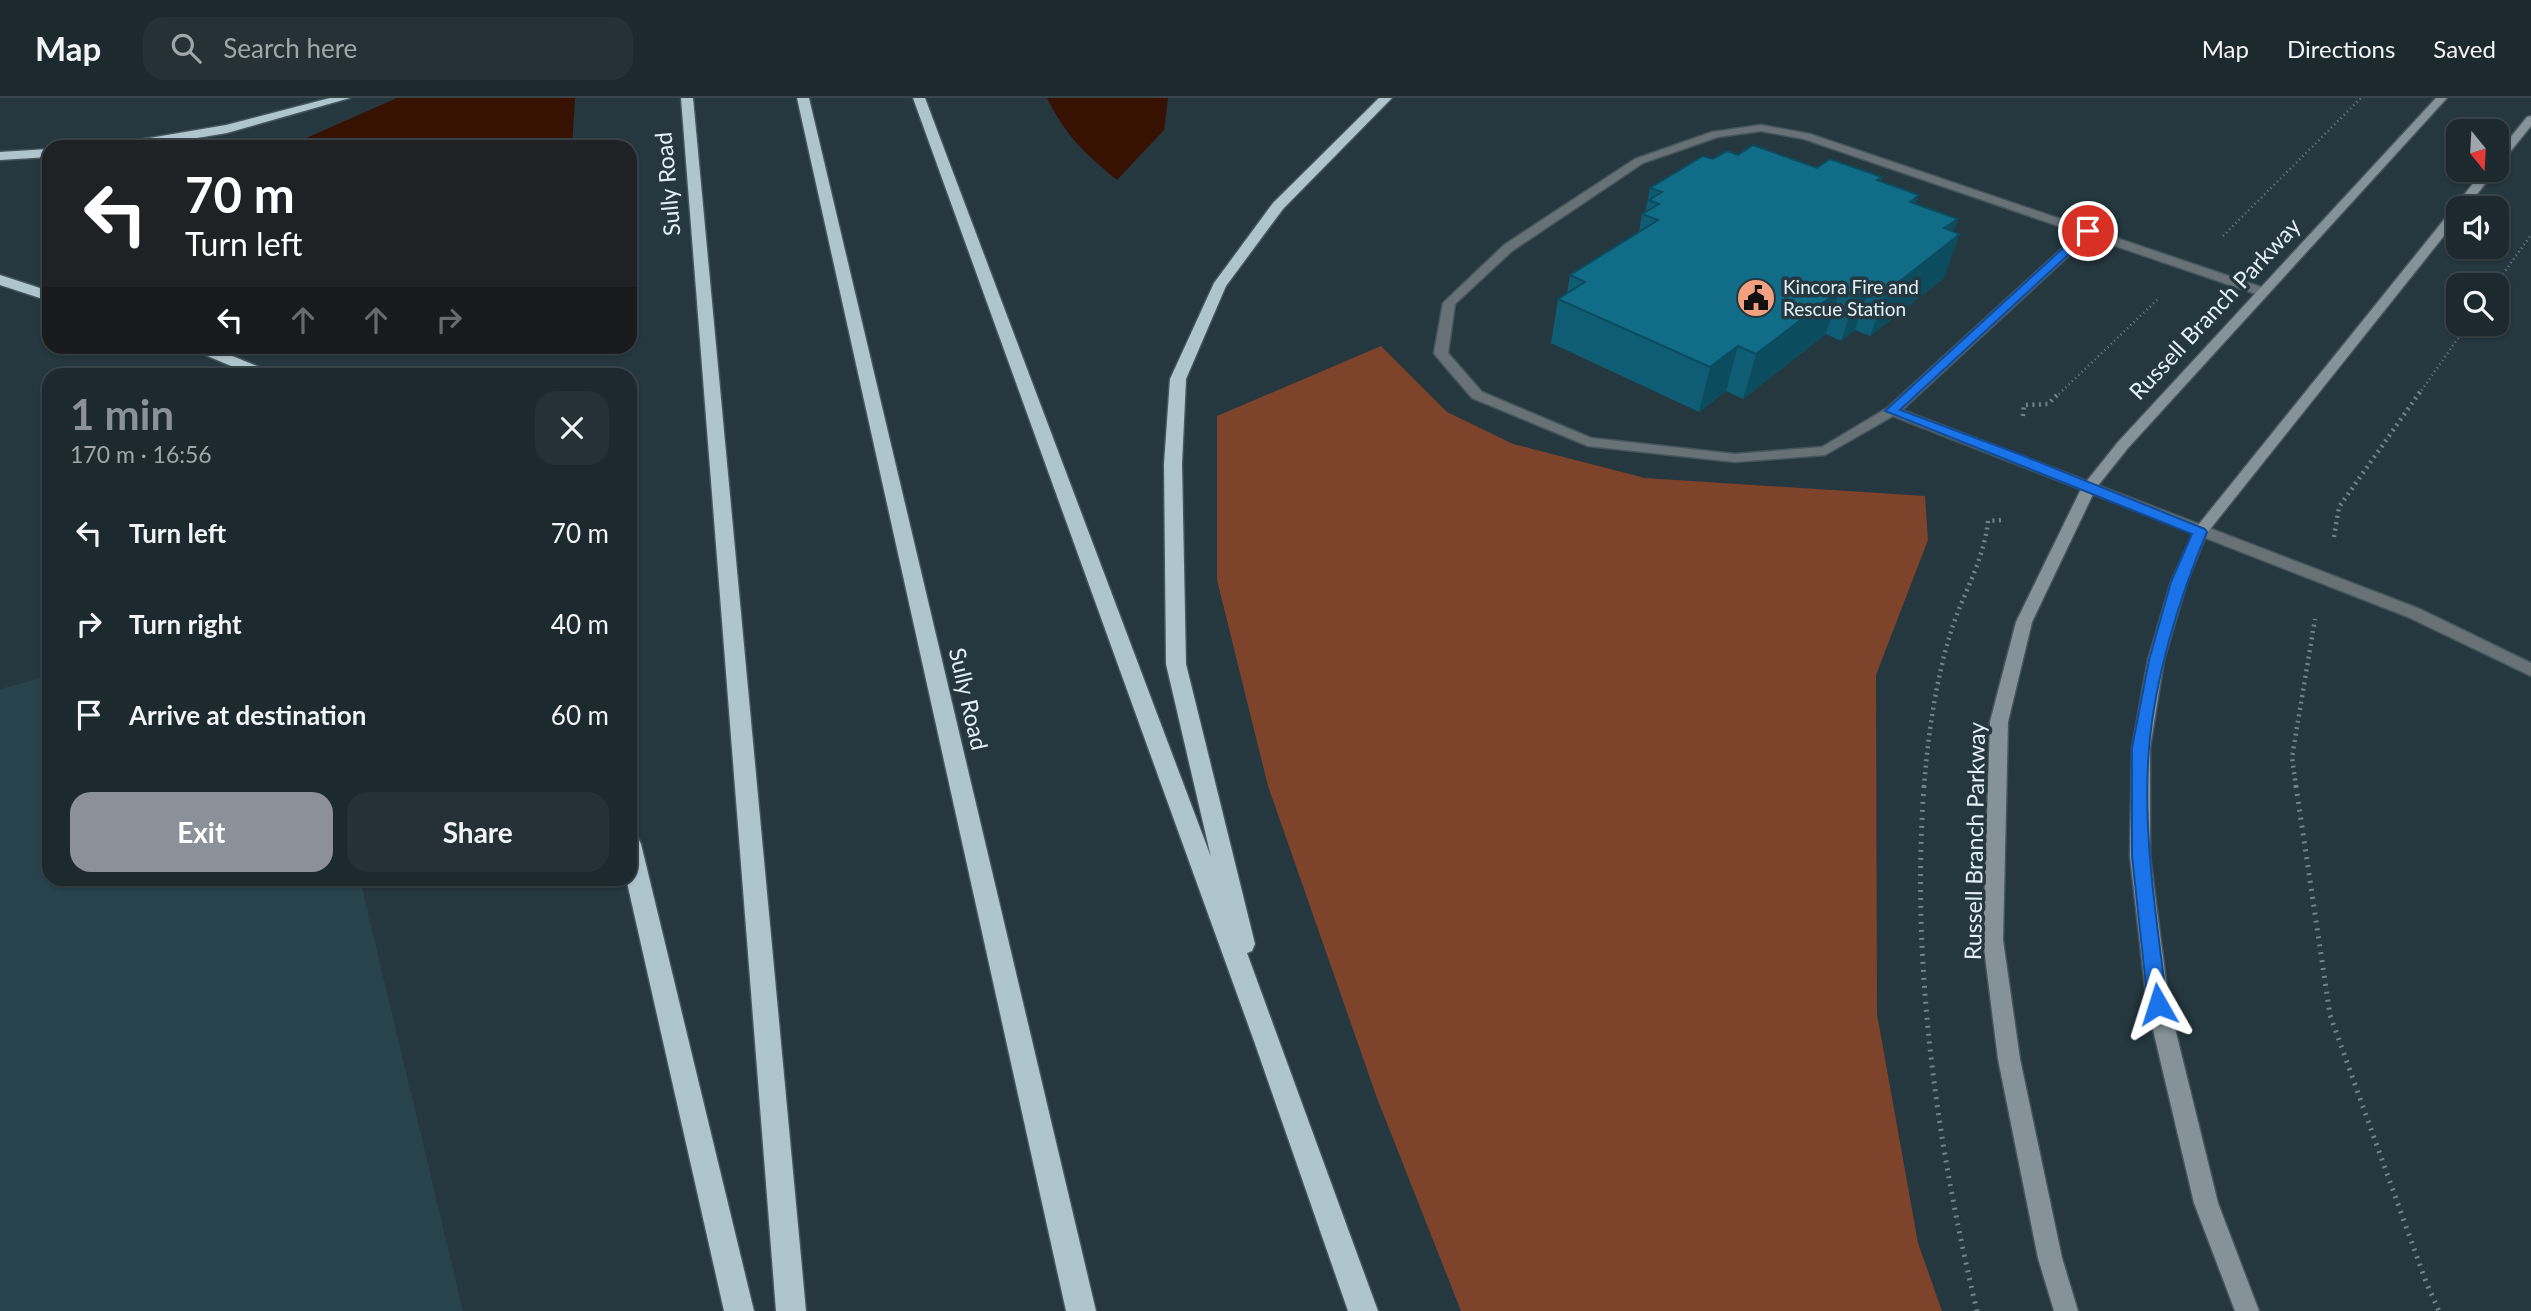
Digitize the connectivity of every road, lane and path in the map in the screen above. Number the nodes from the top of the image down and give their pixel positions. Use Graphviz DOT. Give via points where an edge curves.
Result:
graph roads {
  1 [pos="344,98"];
  2 [pos="687,98"];
  3 [pos="803,98"];
  4 [pos="919,98"];
  5 [pos="1386,98"];
  6 [pos="2442,98"];
  7 [pos="2531,119"];
  8 [pos="162,140"];
  9 [pos="2510,145"];
  10 [pos="42,153"];
  11 [pos="0,156"];
  12 [pos="2480,182"];
  13 [pos="2469,196"];
  14 [pos="2446,225"];
  15 [pos="2088,231"];
  16 [pos="2531,235"];
  17 [pos="2504,273"];
  18 [pos="0,280"];
  19 [pos="2263,292"];
  20 [pos="42,294"];
  21 [pos="2460,336"];
  22 [pos="212,354"];
  23 [pos="248,368"];
  24 [pos="2024,405"];
  25 [pos="1892,411"];
  26 [pos="2023,416"];
  27 [pos="2089,487"];
  28 [pos="2002,520"];
  29 [pos="2200,532"];
  30 [pos="2333,540"];
  31 [pos="2316,617"];
  32 [pos="2531,670"];
  33 [pos="637,874"];
  34 [pos="1267,1041"];
  35 [pos="739,1311"];
  36 [pos="791,1311"];
  37 [pos="1081,1311"];
  38 [pos="1363,1311"];
  39 [pos="1977,1311"];
  40 [pos="2066,1311"];
  41 [pos="2247,1311"];
  42 [pos="2440,1311"];
  1 -- 8 [label="highway" via="227,129"];
  2 -- 36 [label="highway, Sully Road"];
  3 -- 37 [label="highway, Sully Road"];
  4 -- 34 [label="highway"];
  5 -- 34 [label="highway" via="1278,206 1219,286 1178,379 1173,464 1176,664"];
  6 -- 19 [label="main road, Russell Branch Parkway"];
  7 -- 9 [label="main road"];
  10 -- 11 [label="highway"];
  12 -- 13 [label="main road"];
  14 -- 29 [label="main road"];
  15 -- 19 [label="lane"];
  15 -- 25 [label="lane"];
  15 -- 25 [label="lane" via="1806,136 1761,128 1716,134 1639,160 1508,248 1449,303 1441,353 1477,396 1588,442 1735,458 1825,451"];
  16 -- 17 [label="path"];
  18 -- 20 [label="highway"];
  19 -- 27 [label="main road, Russell Branch Parkway"];
  21 -- 30 [label="path" via="2339,507"];
  22 -- 23 [label="highway"];
  24 -- 26 [label="path"];
  25 -- 27 [label="lane"];
  27 -- 29 [label="lane"];
  27 -- 40 [label="main road, Russell Branch Parkway" via="2024,622 1999,722 1993,940 2008,1059 2050,1258"];
  28 -- 39 [label="path" via="1988,521 1987,543 1953,626 1934,705 1918,852 1921,960 1934,1087"];
  29 -- 32 [label="lane" via="2414,612"];
  29 -- 41 [label="main road" via="2179,582 2157,660 2141,748 2140,856 2158,1004 2206,1203"];
  31 -- 42 [label="path" via="2292,757 2330,1015"];
  33 -- 35 [label="highway"];
  34 -- 38 [label="highway"];
}
